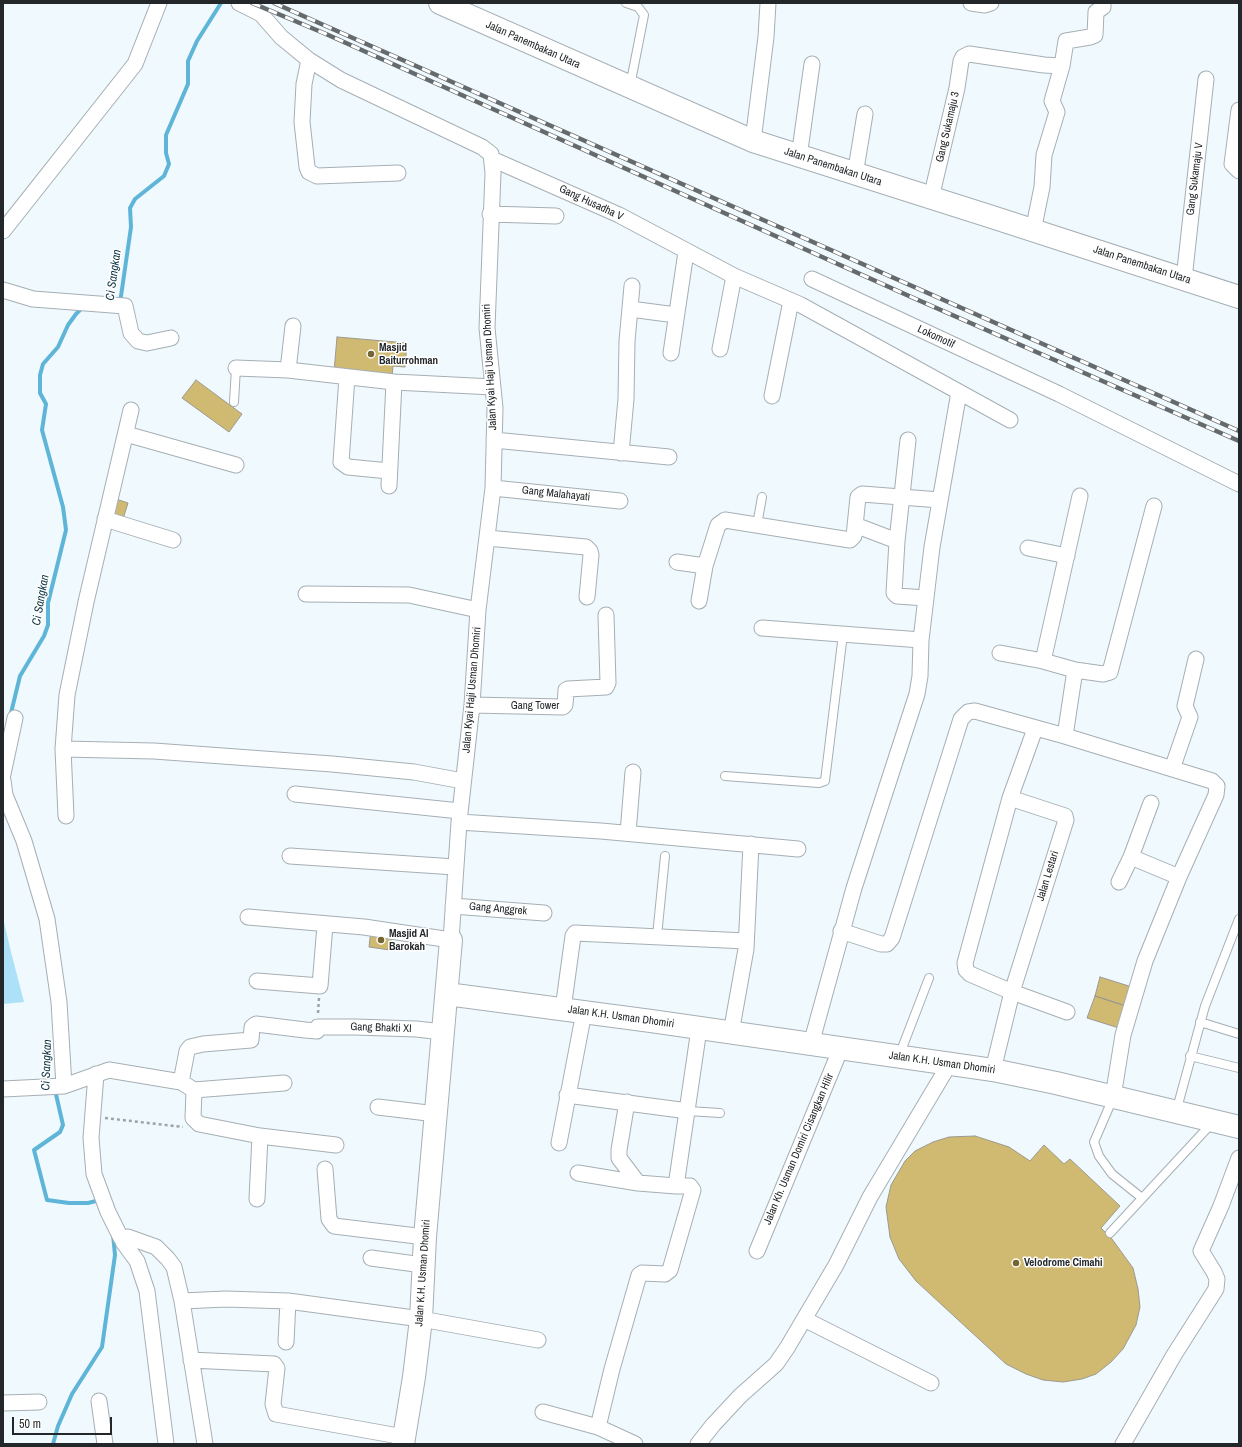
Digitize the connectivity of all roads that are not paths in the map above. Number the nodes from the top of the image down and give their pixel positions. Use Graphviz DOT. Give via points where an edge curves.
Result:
graph roads {
  1 [pos="159,3"];
  2 [pos="239,3"];
  3 [pos="440,3"];
  4 [pos="626,3"];
  5 [pos="768,3"];
  6 [pos="971,3"];
  7 [pos="992,3"];
  8 [pos="1103,3"];
  9 [pos="309,60"];
  10 [pos="812,64"];
  11 [pos="1062,66"];
  12 [pos="1206,79"];
  13 [pos="629,88"];
  14 [pos="1239,110"];
  15 [pos="865,114"];
  16 [pos="752,141"];
  17 [pos="799,157"];
  18 [pos="492,159"];
  19 [pos="1239,171"];
  20 [pos="398,173"];
  21 [pos="856,175"];
  22 [pos="932,198"];
  23 [pos="490,214"];
  24 [pos="556,216"];
  25 [pos="3,231"];
  26 [pos="1033,231"];
  27 [pos="686,252"];
  28 [pos="734,276"];
  29 [pos="812,279"];
  30 [pos="1184,279"];
  31 [pos="632,286"];
  32 [pos="3,290"];
  33 [pos="1239,297"];
  34 [pos="796,303"];
  35 [pos="630,310"];
  36 [pos="676,315"];
  37 [pos="293,326"];
  38 [pos="171,338"];
  39 [pos="720,348"];
  40 [pos="672,353"];
  41 [pos="236,368"];
  42 [pos="288,370"];
  43 [pos="347,377"];
  44 [pos="394,382"];
  45 [pos="493,387"];
  46 [pos="959,392"];
  47 [pos="772,396"];
  48 [pos="234,402"];
  49 [pos="131,410"];
  50 [pos="1010,420"];
  51 [pos="126,434"];
  52 [pos="494,440"];
  53 [pos="908,440"];
  54 [pos="621,453"];
  55 [pos="669,457"];
  56 [pos="236,465"];
  57 [pos="1239,484"];
  58 [pos="493,488"];
  59 [pos="903,496"];
  60 [pos="1080,496"];
  61 [pos="762,497"];
  62 [pos="940,500"];
  63 [pos="620,501"];
  64 [pos="1154,506"];
  65 [pos="105,519"];
  66 [pos="757,525"];
  67 [pos="855,525"];
  68 [pos="487,538"];
  69 [pos="173,540"];
  70 [pos="897,541"];
  71 [pos="1028,548"];
  72 [pos="1067,556"];
  73 [pos="677,562"];
  74 [pos="705,566"];
  75 [pos="306,594"];
  76 [pos="587,597"];
  77 [pos="926,598"];
  78 [pos="699,601"];
  79 [pos="478,610"];
  80 [pos="606,615"];
  81 [pos="762,628"];
  82 [pos="843,634"];
  83 [pos="921,640"];
  84 [pos="1000,653"];
  85 [pos="1196,659"];
  86 [pos="1043,661"];
  87 [pos="1075,670"];
  88 [pos="472,705"];
  89 [pos="15,718"];
  90 [pos="1035,729"];
  91 [pos="1065,736"];
  92 [pos="63,749"];
  93 [pos="1172,769"];
  94 [pos="633,772"];
  95 [pos="3,774"];
  96 [pos="725,776"];
  97 [pos="463,781"];
  98 [pos="4,792"];
  99 [pos="295,794"];
  100 [pos="1010,798"];
  101 [pos="1151,803"];
  102 [pos="66,816"];
  103 [pos="459,817"];
  104 [pos="628,833"];
  105 [pos="750,844"];
  106 [pos="798,849"];
  107 [pos="290,856"];
  108 [pos="665,856"];
  109 [pos="1131,857"];
  110 [pos="455,867"];
  111 [pos="1179,877"];
  112 [pos="1119,882"];
  113 [pos="453,906"];
  114 [pos="544,913"];
  115 [pos="248,917"];
  116 [pos="1239,919"];
  117 [pos="325,925"];
  118 [pos="841,931"];
  119 [pos="657,936"];
  120 [pos="451,940"];
  121 [pos="746,941"];
  122 [pos="929,978"];
  123 [pos="257,981"];
  124 [pos="1012,992"];
  125 [pos="447,994"];
  126 [pos="574,1011"];
  127 [pos="1067,1012"];
  128 [pos="1200,1022"];
  129 [pos="699,1029"];
  130 [pos="443,1032"];
  131 [pos="731,1033"];
  132 [pos="1239,1034"];
  133 [pos="811,1044"];
  134 [pos="842,1048"];
  135 [pos="898,1056"];
  136 [pos="1190,1056"];
  137 [pos="950,1063"];
  138 [pos="1239,1068"];
  139 [pos="993,1070"];
  140 [pos="96,1074"];
  141 [pos="181,1082"];
  142 [pos="284,1083"];
  143 [pos="57,1086"];
  144 [pos="3,1089"];
  145 [pos="194,1090"];
  146 [pos="567,1095"];
  147 [pos="1113,1097"];
  148 [pos="627,1102"];
  149 [pos="378,1107"];
  150 [pos="688,1111"];
  151 [pos="720,1113"];
  152 [pos="1176,1113"];
  153 [pos="436,1114"];
  154 [pos="1214,1121"];
  155 [pos="1239,1127"];
  156 [pos="260,1136"];
  157 [pos="560,1143"];
  158 [pos="336,1145"];
  159 [pos="1239,1158"];
  160 [pos="325,1169"];
  161 [pos="578,1174"];
  162 [pos="638,1183"];
  163 [pos="676,1186"];
  164 [pos="1142,1198"];
  165 [pos="257,1199"];
  166 [pos="1110,1233"];
  167 [pos="425,1237"];
  168 [pos="124,1239"];
  169 [pos="757,1251"];
  170 [pos="371,1258"];
  171 [pos="423,1265"];
  172 [pos="182,1301"];
  173 [pos="288,1301"];
  174 [pos="421,1319"];
  175 [pos="804,1319"];
  176 [pos="538,1340"];
  177 [pos="286,1342"];
  178 [pos="191,1360"];
  179 [pos="931,1383"];
  180 [pos="39,1402"];
  181 [pos="99,1402"];
  182 [pos="3,1403"];
  183 [pos="543,1412"];
  184 [pos="598,1427"];
  185 [pos="404,1440"];
  186 [pos="101,1442"];
  187 [pos="166,1444"];
  188 [pos="205,1444"];
  189 [pos="635,1444"];
  190 [pos="698,1444"];
  191 [pos="1123,1444"];
  1 -- 25 [label="street" via="135,64"];
  2 -- 9 [label="street" via="261,14 281,37"];
  3 -- 13 [label="main road, Jalan Panembakan Utara"];
  4 -- 13 [label="lane" via="638,7 644,15"];
  5 -- 16 [label="street"];
  6 -- 7 [label="street"];
  8 -- 11 [label="street" via="1096,12 1094,34 1066,41"];
  9 -- 18 [label="street" via="341,80 482,147"];
  9 -- 20 [label="street" via="304,84 302,122 309,172 317,176"];
  10 -- 17 [label="street"];
  11 -- 22 [label="street, Gang Sukamaju 3" via="969,54 963,57"];
  11 -- 26 [label="street" via="1052,101 1057,112 1044,155 1042,188"];
  12 -- 30 [label="street, Gang Sukamaju V"];
  13 -- 16 [label="main road, Jalan Panembakan Utara"];
  14 -- 19 [label="street" via="1232,164"];
  15 -- 21 [label="street"];
  16 -- 17 [label="main road, Jalan Panembakan Utara"];
  17 -- 21 [label="main road, Jalan Panembakan Utara"];
  18 -- 23 [label="street, Jalan Kyai Haji Usman Dhomiri"];
  18 -- 27 [label="street, Gang Husadha V" via="619,216"];
  21 -- 22 [label="main road, Jalan Panembakan Utara"];
  22 -- 26 [label="main road, Jalan Panembakan Utara"];
  23 -- 24 [label="street"];
  23 -- 45 [label="street, Jalan Kyai Haji Usman Dhomiri" via="487,328"];
  26 -- 30 [label="main road, Jalan Panembakan Utara"];
  27 -- 28 [label="street, Gang Husadha V"];
  27 -- 36 [label="street"];
  28 -- 34 [label="street, Gang Husadha V"];
  28 -- 39 [label="street"];
  29 -- 57 [label="street, Lokomotif" via="1060,394"];
  30 -- 33 [label="main road, Jalan Panembakan Utara"];
  31 -- 35 [label="street"];
  32 -- 38 [label="street" via="33,299 119,306 131,333 138,341 147,343"];
  34 -- 46 [label="street, Gang Husadha V"];
  34 -- 47 [label="street"];
  35 -- 36 [label="street"];
  35 -- 54 [label="street"];
  36 -- 40 [label="street"];
  37 -- 42 [label="street"];
  41 -- 42 [label="street"];
  41 -- 48 [label="lane"];
  42 -- 43 [label="street"];
  43 -- 44 [label="street"];
  43 -- 44 [label="street" via="341,462 389,479"];
  44 -- 45 [label="street"];
  45 -- 52 [label="street, Jalan Kyai Haji Usman Dhomiri"];
  46 -- 50 [label="street, Gang Husadha V"];
  46 -- 62 [label="street"];
  49 -- 51 [label="street"];
  51 -- 56 [label="street"];
  51 -- 65 [label="street"];
  52 -- 54 [label="street"];
  52 -- 58 [label="street, Jalan Kyai Haji Usman Dhomiri"];
  53 -- 59 [label="street"];
  54 -- 55 [label="street"];
  58 -- 63 [label="street, Gang Malahayati"];
  58 -- 68 [label="street, Jalan Kyai Haji Usman Dhomiri"];
  59 -- 62 [label="street"];
  59 -- 67 [label="street" via="860,495"];
  59 -- 70 [label="street"];
  60 -- 72 [label="street"];
  61 -- 66 [label="lane"];
  62 -- 77 [label="street"];
  64 -- 87 [label="street" via="1110,672 1103,674"];
  65 -- 69 [label="street"];
  65 -- 92 [label="street" via="67,695"];
  66 -- 67 [label="street" via="850,540 854,536"];
  66 -- 74 [label="street" via="725,520 721,522"];
  67 -- 70 [label="street"];
  68 -- 76 [label="street" via="586,546 591,555"];
  68 -- 79 [label="street, Jalan Kyai Haji Usman Dhomiri"];
  70 -- 77 [label="street" via="894,593 897,596"];
  71 -- 72 [label="street"];
  72 -- 86 [label="street"];
  73 -- 74 [label="street"];
  74 -- 78 [label="street"];
  75 -- 79 [label="street" via="409,595"];
  77 -- 83 [label="street"];
  79 -- 88 [label="street, Jalan Kyai Haji Usman Dhomiri"];
  80 -- 88 [label="street, Gang Tower" via="606,687 568,689 566,705 563,707"];
  81 -- 82 [label="street"];
  82 -- 83 [label="street"];
  82 -- 96 [label="lane" via="825,781 819,783"];
  83 -- 118 [label="street" via="917,694 877,812"];
  84 -- 86 [label="street"];
  85 -- 93 [label="street" via="1185,706 1190,717"];
  86 -- 87 [label="street"];
  87 -- 91 [label="street"];
  88 -- 97 [label="street, Jalan Kyai Haji Usman Dhomiri"];
  89 -- 95 [label="street"];
  90 -- 91 [label="street"];
  90 -- 100 [label="street"];
  90 -- 118 [label="street" via="975,712 964,715 892,938 887,944 881,944"];
  91 -- 93 [label="street"];
  92 -- 97 [label="street" via="148,751 332,764 414,772"];
  92 -- 102 [label="street"];
  93 -- 111 [label="street" via="1212,781 1217,786"];
  94 -- 104 [label="street"];
  97 -- 103 [label="street, Jalan Kyai Haji Usman Dhomiri"];
  98 -- 143 [label="street" via="26,849 47,919 59,1002"];
  99 -- 103 [label="street"];
  100 -- 124 [label="street" via="965,963 970,974"];
  100 -- 124 [label="street, Jalan Lestari" via="1066,816"];
  101 -- 109 [label="street"];
  103 -- 104 [label="street"];
  103 -- 110 [label="street, Jalan Kyai Haji Usman Dhomiri"];
  104 -- 105 [label="street"];
  105 -- 106 [label="street"];
  105 -- 121 [label="street"];
  107 -- 110 [label="street"];
  108 -- 119 [label="lane"];
  109 -- 111 [label="street"];
  109 -- 112 [label="street"];
  110 -- 113 [label="street, Jalan Kyai Haji Usman Dhomiri"];
  111 -- 147 [label="street" via="1145,961 1127,1020"];
  113 -- 114 [label="street, Gang Anggrek"];
  113 -- 120 [label="street, Jalan Kyai Haji Usman Dhomiri"];
  115 -- 117 [label="street"];
  116 -- 128 [label="lane"];
  117 -- 120 [label="street" via="364,927"];
  117 -- 123 [label="street" via="320,986"];
  118 -- 133 [label="street"];
  119 -- 121 [label="street"];
  119 -- 126 [label="street" via="576,933 572,942"];
  120 -- 125 [label="main road, Jalan Kyai Haji Usman Dhomiri"];
  121 -- 131 [label="street"];
  122 -- 135 [label="lane"];
  124 -- 127 [label="street"];
  124 -- 139 [label="street"];
  125 -- 126 [label="main road, Jalan K.H. Usman Dhomiri"];
  125 -- 130 [label="main road, Jalan K.H. Usman Dhomiri"];
  126 -- 129 [label="main road, Jalan K.H. Usman Dhomiri"];
  126 -- 146 [label="street"];
  128 -- 132 [label="lane"];
  128 -- 136 [label="lane"];
  129 -- 131 [label="main road, Jalan K.H. Usman Dhomiri"];
  129 -- 150 [label="street"];
  130 -- 141 [label="street, Gang Bhakti XI" via="318,1027 317,1031 256,1024 252,1027 249,1041 195,1045 187,1051"];
  130 -- 153 [label="main road, Jalan K.H. Usman Dhomiri"];
  131 -- 133 [label="main road, Jalan K.H. Usman Dhomiri"];
  133 -- 134 [label="main road, Jalan K.H. Usman Dhomiri"];
  134 -- 135 [label="main road, Jalan K.H. Usman Dhomiri"];
  134 -- 169 [label="street, Jalan Kh. Usman Domiri Cisangkan Hilir"];
  135 -- 137 [label="main road, Jalan K.H. Usman Dhomiri"];
  136 -- 138 [label="lane"];
  136 -- 152 [label="lane"];
  137 -- 139 [label="main road, Jalan K.H. Usman Dhomiri"];
  137 -- 175 [label="street" via="870,1197 836,1265"];
  139 -- 147 [label="main road, Jalan K.H. Usman Dhomiri" via="1056,1082"];
  140 -- 141 [label="street" via="108,1070"];
  140 -- 143 [label="street"];
  140 -- 168 [label="street" via="91,1138 94,1174"];
  141 -- 145 [label="street"];
  142 -- 145 [label="street"];
  143 -- 144 [label="street"];
  145 -- 156 [label="street" via="193,1118 196,1123"];
  146 -- 148 [label="street"];
  146 -- 157 [label="street"];
  147 -- 152 [label="main road, Jalan K.H. Usman Dhomiri"];
  147 -- 164 [label="lane" via="1094,1142 1099,1156 1112,1174"];
  148 -- 150 [label="street"];
  148 -- 162 [label="street" via="619,1158"];
  149 -- 153 [label="street"];
  150 -- 151 [label="lane"];
  150 -- 163 [label="street"];
  152 -- 154 [label="main road, Jalan K.H. Usman Dhomiri"];
  153 -- 167 [label="main road, Jalan K.H. Usman Dhomiri"];
  154 -- 155 [label="main road, Jalan K.H. Usman Dhomiri"];
  154 -- 164 [label="lane"];
  156 -- 158 [label="street"];
  156 -- 165 [label="street"];
  159 -- 191 [label="street" via="1201,1252 1217,1278 1216,1289 1174,1355"];
  160 -- 167 [label="street" via="329,1219 334,1226"];
  161 -- 162 [label="street"];
  162 -- 163 [label="street"];
  163 -- 184 [label="street" via="690,1186 693,1190 670,1270 665,1274 640,1274"];
  164 -- 166 [label="lane"];
  167 -- 171 [label="main road, Jalan K.H. Usman Dhomiri"];
  168 -- 172 [label="street" via="156,1247 168,1259 174,1267"];
  168 -- 187 [label="street" via="137,1261 147,1291"];
  170 -- 171 [label="street"];
  171 -- 174 [label="main road, Jalan K.H. Usman Dhomiri"];
  172 -- 173 [label="street"];
  172 -- 178 [label="street"];
  173 -- 174 [label="street"];
  173 -- 177 [label="street"];
  174 -- 176 [label="street"];
  174 -- 185 [label="main road, Jalan K.H. Usman Dhomiri"];
  175 -- 179 [label="street"];
  175 -- 190 [label="street" via="776,1364 740,1396"];
  178 -- 185 [label="street" via="274,1364 277,1368 273,1404 276,1414"];
  178 -- 188 [label="street"];
  180 -- 182 [label="street"];
  181 -- 186 [label="street"];
  183 -- 184 [label="street"];
  184 -- 189 [label="street"];
}
